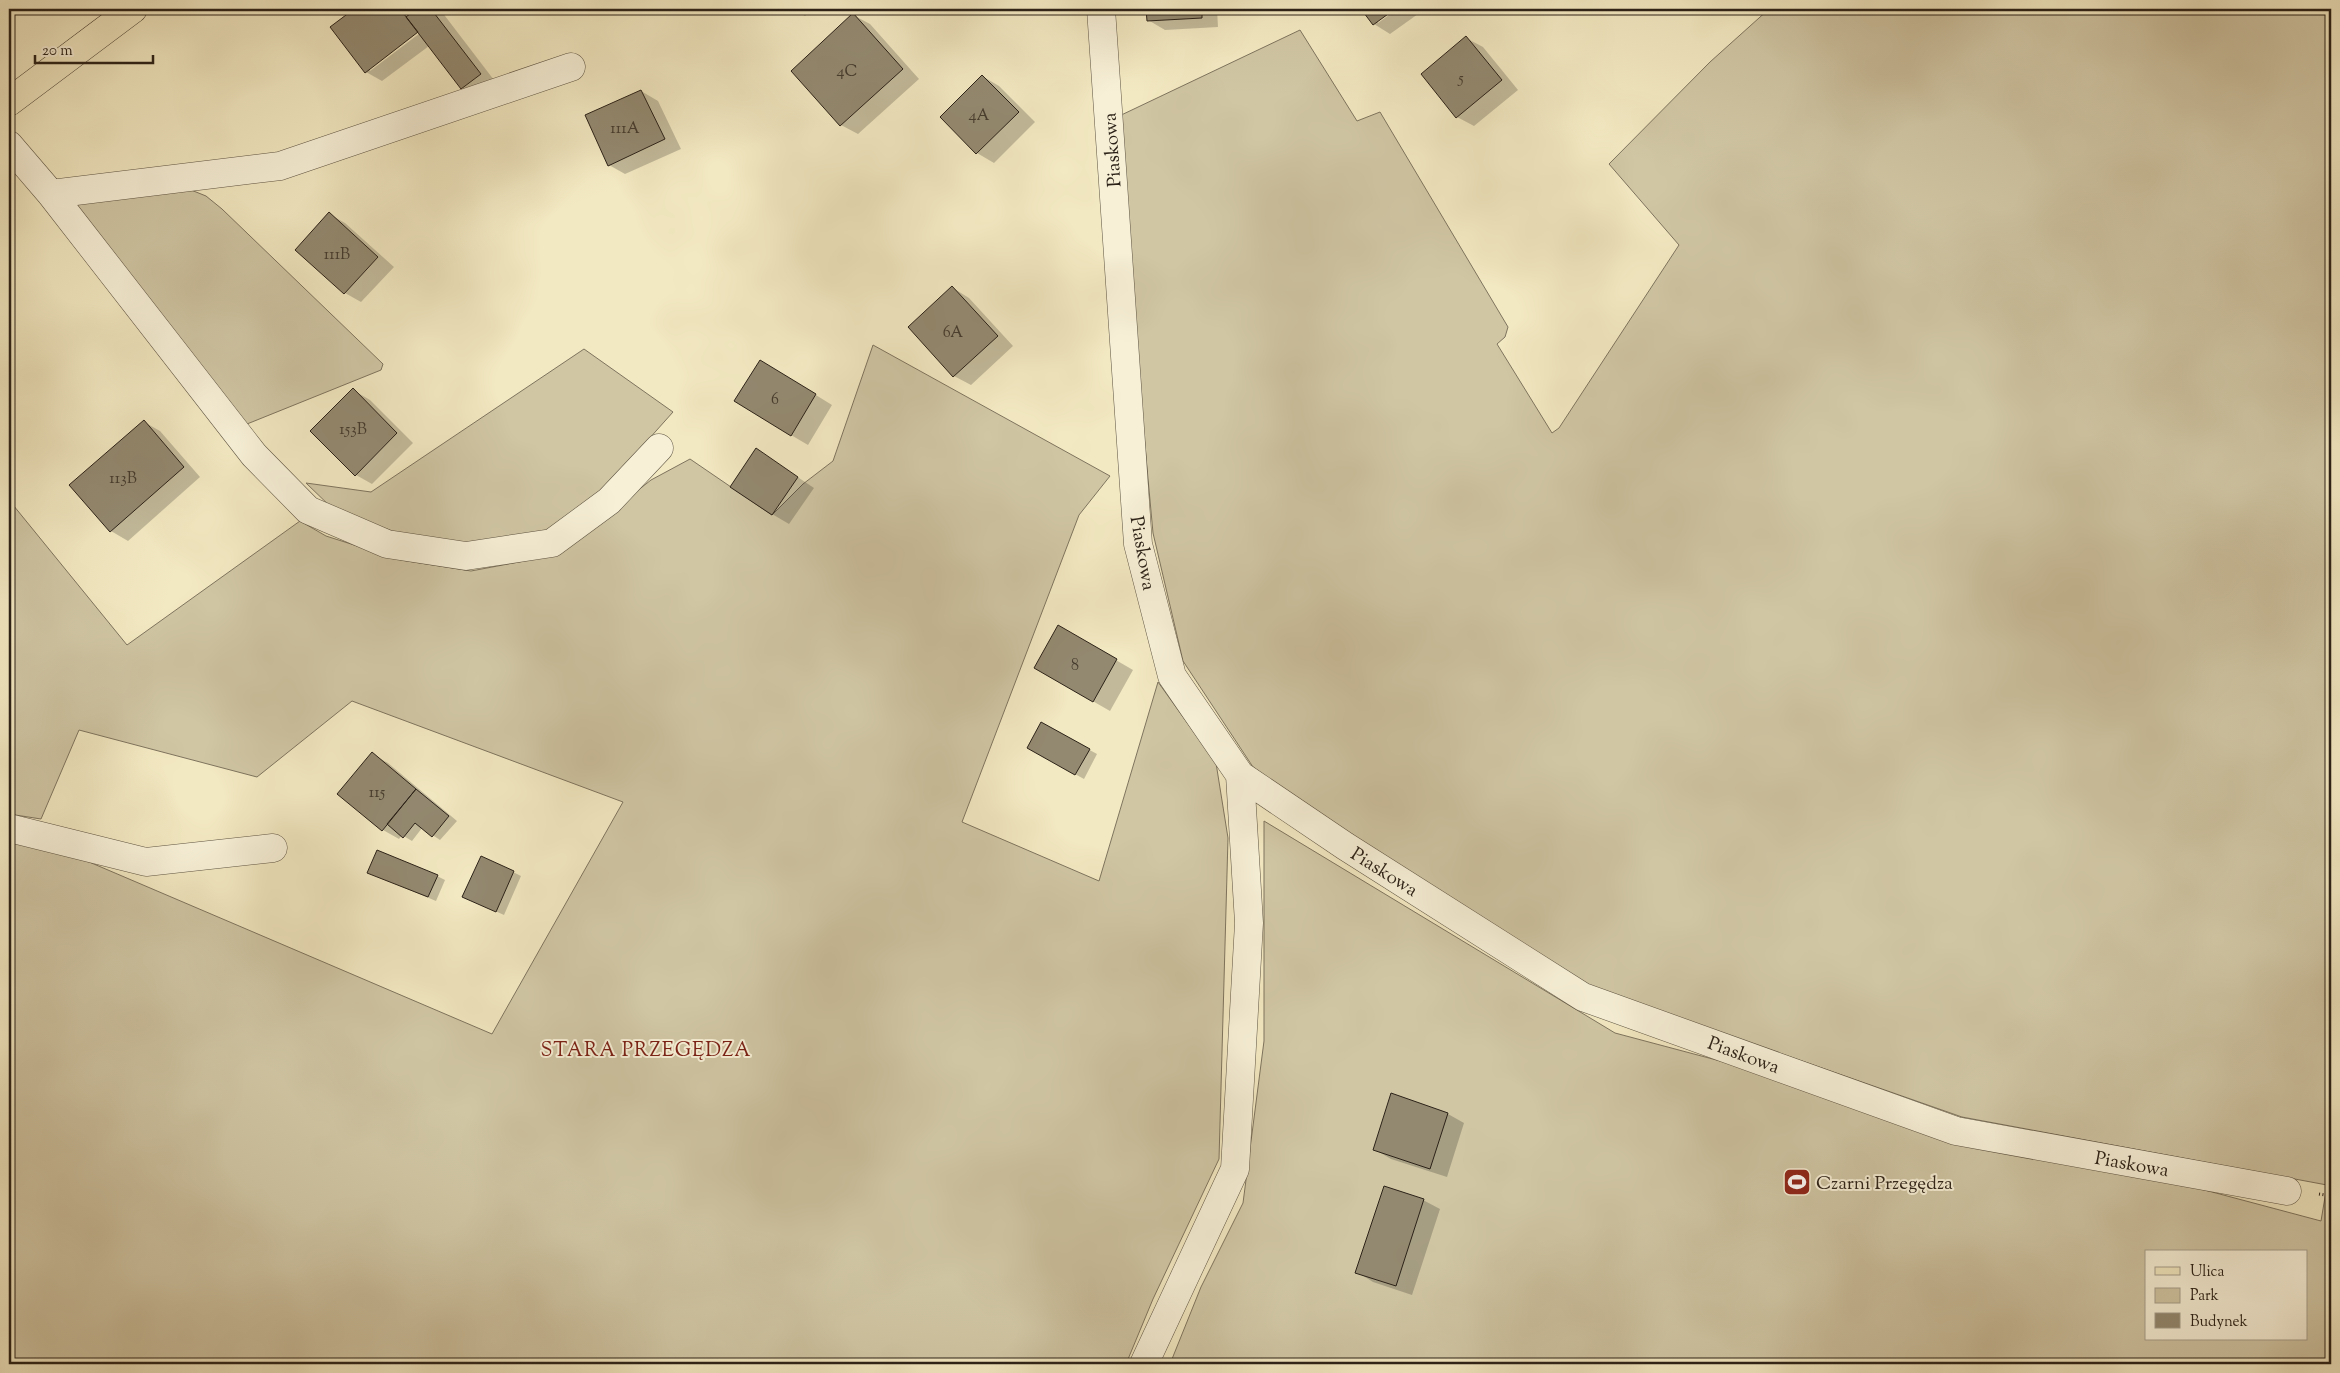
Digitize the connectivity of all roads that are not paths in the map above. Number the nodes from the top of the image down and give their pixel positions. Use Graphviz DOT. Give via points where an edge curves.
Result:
graph roads {
  1 [pos="133,9"];
  2 [pos="1101,9"];
  3 [pos="571,68"];
  4 [pos="9,102"];
  5 [pos="9,145"];
  6 [pos="51,194"];
  7 [pos="659,448"];
  8 [pos="1240,775"];
  9 [pos="9,828"];
  10 [pos="273,848"];
  11 [pos="2287,1191"];
  12 [pos="1144,1364"];
  1 -- 4 [label="main road"];
  2 -- 8 [label="street, Piaskowa" via="1138,544 1172,676"];
  3 -- 6 [label="street" via="280,166"];
  5 -- 6 [label="street"];
  6 -- 7 [label="street" via="254,455 308,510 387,544 466,556 552,543 610,501"];
  8 -- 11 [label="street, Piaskowa" via="1345,846 1583,997 1956,1131"];
  8 -- 12 [label="street" via="1249,923 1235,1169"];
  9 -- 10 [label="street" via="146,862"];
}
